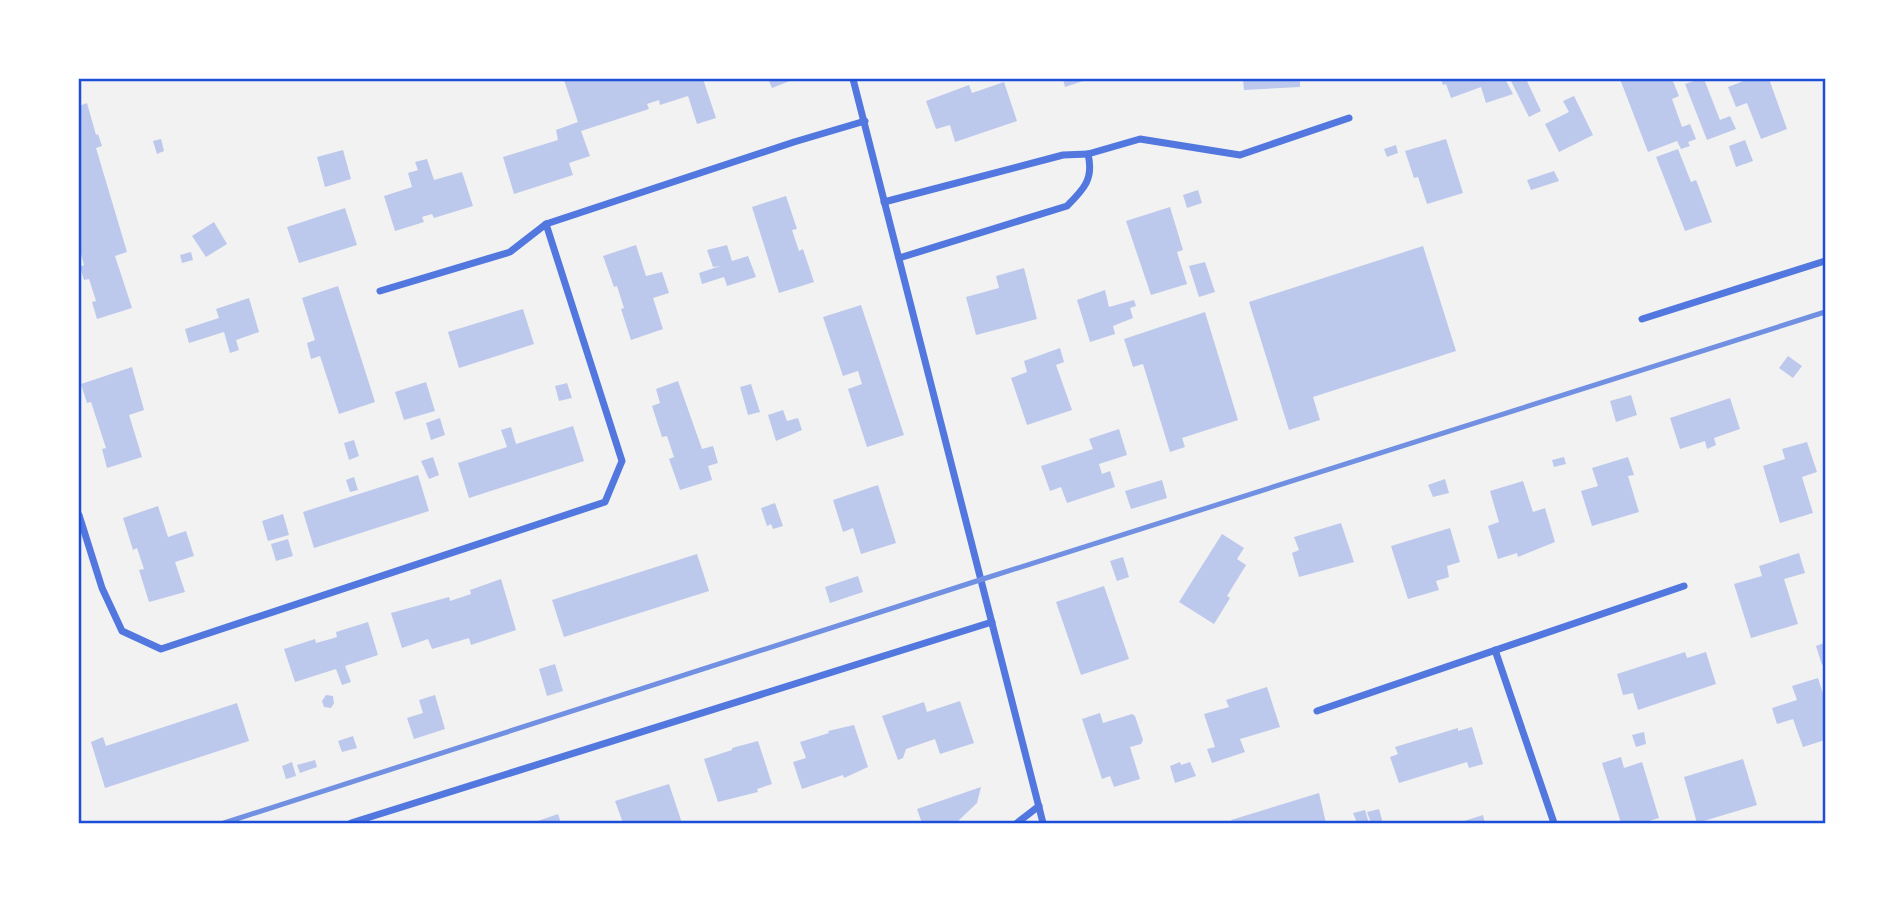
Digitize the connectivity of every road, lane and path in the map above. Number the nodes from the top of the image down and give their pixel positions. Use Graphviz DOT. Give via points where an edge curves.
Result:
graph roads {
  1 [pos="853,79"];
  2 [pos="1349,118"];
  3 [pos="865,121"];
  4 [pos="1088,154"];
  5 [pos="884,202"];
  6 [pos="546,224"];
  7 [pos="899,258"];
  8 [pos="1825,261"];
  9 [pos="380,291"];
  10 [pos="1642,319"];
  11 [pos="79,515"];
  12 [pos="1684,586"];
  13 [pos="992,622"];
  14 [pos="1494,650"];
  15 [pos="1317,711"];
  16 [pos="1039,806"];
  17 [pos="351,823"];
  18 [pos="1017,823"];
  19 [pos="1043,823"];
  20 [pos="1554,823"];
  1 -- 3 [label="street"];
  2 -- 4 [label="street" via="1240,155 1140,139"];
  3 -- 5 [label="street"];
  3 -- 6 [label="street"];
  4 -- 5 [label="street" via="1063,155"];
  4 -- 7 [label="street" via="1091,167 1085,188 1067,206"];
  5 -- 7 [label="street"];
  6 -- 9 [label="street" via="510,252"];
  6 -- 11 [label="street" via="622,461 605,502 161,649 122,631 102,588"];
  7 -- 13 [label="street"];
  8 -- 10 [label="street"];
  12 -- 14 [label="street"];
  13 -- 16 [label="street"];
  13 -- 17 [label="street"];
  14 -- 15 [label="street"];
  14 -- 20 [label="street"];
  16 -- 18 [label="street"];
  16 -- 19 [label="street"];
}
